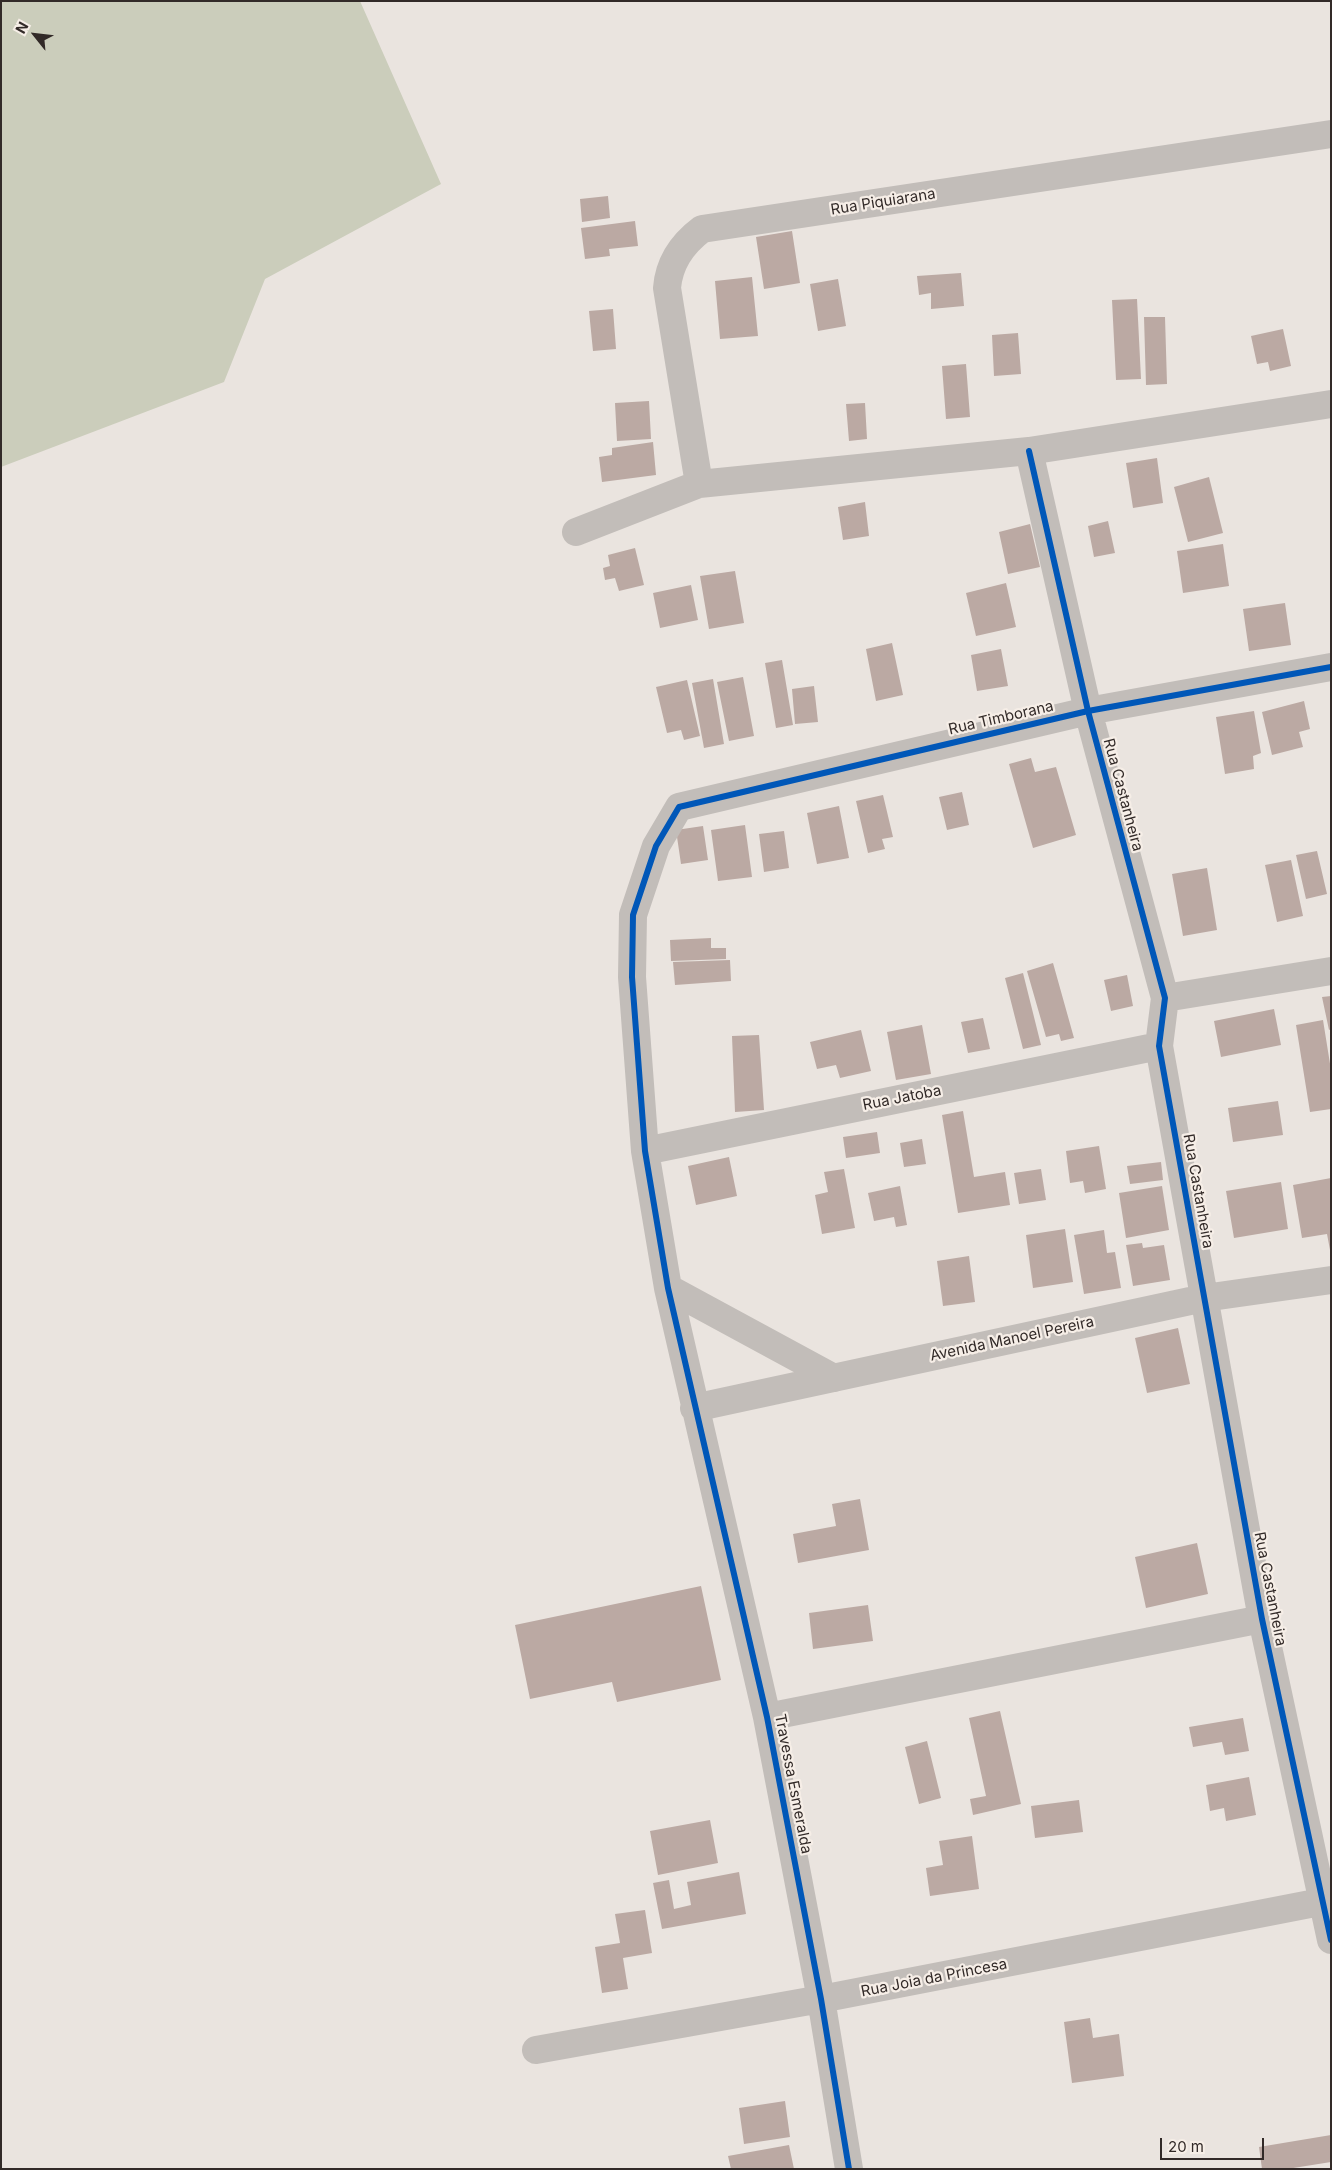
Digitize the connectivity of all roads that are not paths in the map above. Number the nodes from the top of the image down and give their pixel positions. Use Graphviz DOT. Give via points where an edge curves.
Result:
graph roads {
  1 [pos="1331,134"];
  2 [pos="1331,404"];
  3 [pos="1029,452"];
  4 [pos="699,484"];
  5 [pos="576,532"];
  6 [pos="1331,667"];
  7 [pos="1088,711"];
  8 [pos="679,807"];
  9 [pos="1331,971"];
  10 [pos="1165,998"];
  11 [pos="1159,1046"];
  12 [pos="645,1151"];
  13 [pos="1331,1280"];
  14 [pos="668,1288"];
  15 [pos="1204,1298"];
  16 [pos="834,1378"];
  17 [pos="694,1408"];
  18 [pos="1262,1618"];
  19 [pos="767,1717"];
  20 [pos="1327,1901"];
  21 [pos="1331,1940"];
  22 [pos="821,2000"];
  23 [pos="536,2050"];
  24 [pos="848,2169"];
  1 -- 4 [label="street, Rua Piquiarana" via="702,229 677,254 668,273 667,288"];
  2 -- 3 [label="street"];
  3 -- 4 [label="street"];
  3 -- 7 [label="street, Rua Castanheira"];
  4 -- 5 [label="street"];
  6 -- 7 [label="street, Rua Timborana"];
  7 -- 8 [label="street, Rua Timborana"];
  7 -- 10 [label="street, Rua Castanheira"];
  8 -- 12 [label="street, Travessa Esmeralda" via="656,846 633,915 632,977"];
  9 -- 10 [label="street"];
  10 -- 11 [label="street, Rua Castanheira"];
  11 -- 12 [label="street, Rua Jatoba"];
  11 -- 15 [label="street, Rua Castanheira"];
  12 -- 14 [label="street, Travessa Esmeralda"];
  13 -- 15 [label="street, Avenida Manoel Pereira"];
  14 -- 16 [label="street"];
  14 -- 17 [label="street, Travessa Esmeralda"];
  15 -- 16 [label="street, Avenida Manoel Pereira"];
  15 -- 18 [label="street, Rua Castanheira"];
  16 -- 17 [label="street, Avenida Manoel Pereira"];
  17 -- 19 [label="street, Travessa Esmeralda"];
  18 -- 19 [label="street"];
  18 -- 20 [label="street, Rua Castanheira"];
  19 -- 22 [label="street, Travessa Esmeralda"];
  20 -- 21 [label="street, Rua Castanheira"];
  20 -- 22 [label="street, Rua Joia da Princesa"];
  22 -- 23 [label="street, Rua Joia da Princesa"];
  22 -- 24 [label="street, Travessa Esmeralda"];
}
